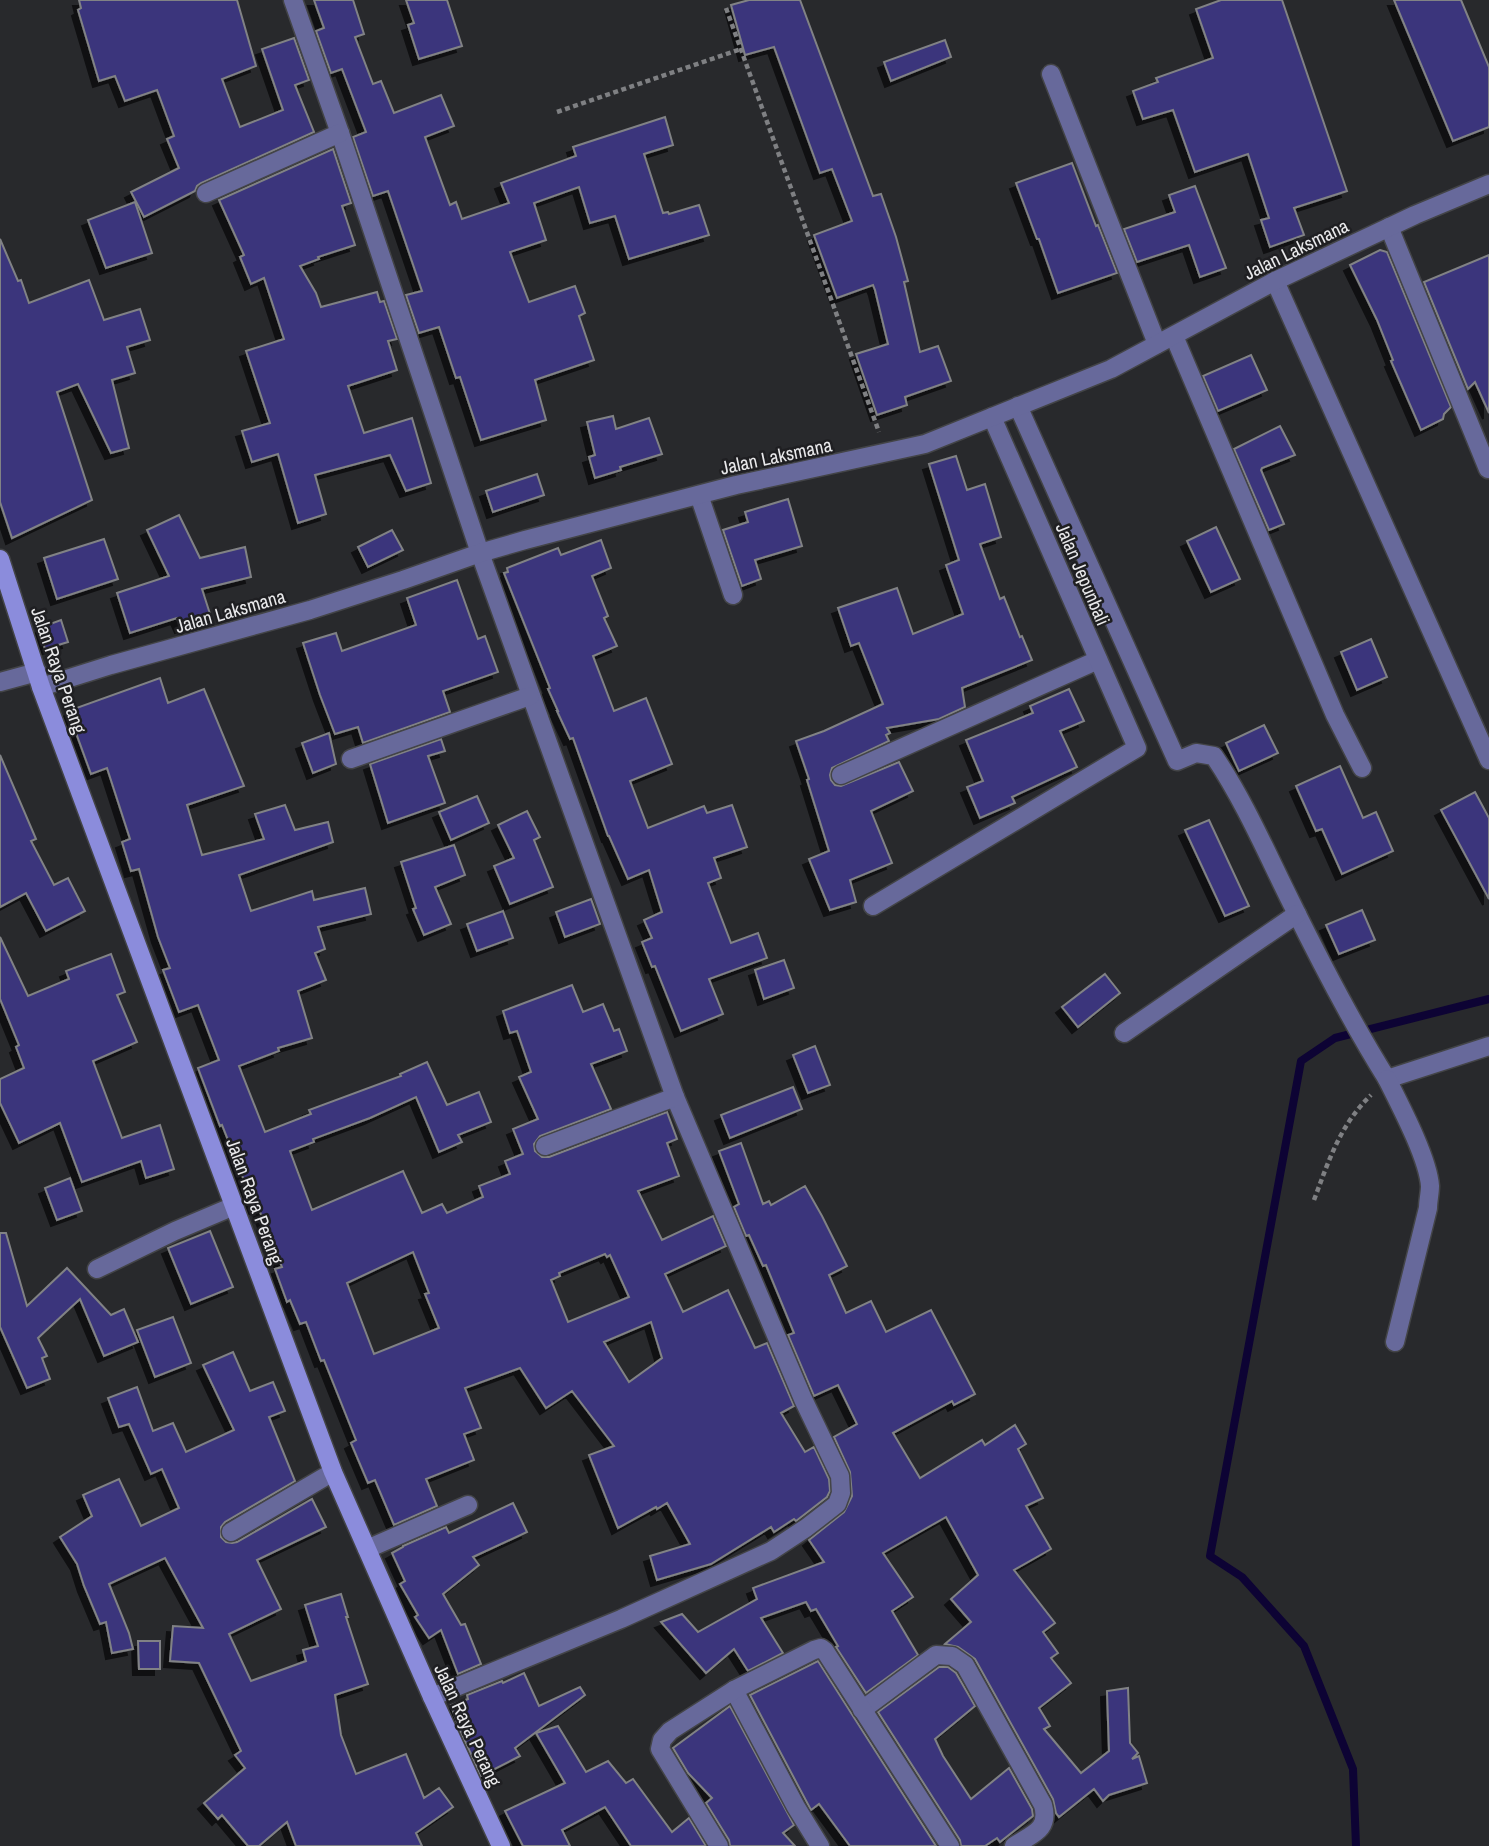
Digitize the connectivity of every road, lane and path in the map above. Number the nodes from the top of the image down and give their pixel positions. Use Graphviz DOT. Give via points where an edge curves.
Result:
graph roads {
  1 [pos="293,0"];
  2 [pos="726,8"];
  3 [pos="741,49"];
  4 [pos="1051,74"];
  5 [pos="557,112"];
  6 [pos="340,133"];
  7 [pos="1489,184"];
  8 [pos="206,193"];
  9 [pos="1389,227"];
  10 [pos="1275,281"];
  11 [pos="1174,336"];
  12 [pos="1157,344"];
  13 [pos="1018,406"];
  14 [pos="992,417"];
  15 [pos="886,453"];
  16 [pos="1488,469"];
  17 [pos="699,495"];
  18 [pos="480,553"];
  19 [pos="0,559"];
  20 [pos="733,595"];
  21 [pos="1098,660"];
  22 [pos="39,680"];
  23 [pos="0,682"];
  24 [pos="530,696"];
  25 [pos="351,759"];
  26 [pos="1489,760"];
  27 [pos="1362,768"];
  28 [pos="841,775"];
  29 [pos="873,906"];
  30 [pos="1297,914"];
  31 [pos="1124,1033"];
  32 [pos="1489,1046"];
  33 [pos="1387,1079"];
  34 [pos="675,1097"];
  35 [pos="545,1146"];
  36 [pos="1314,1200"];
  37 [pos="234,1206"];
  38 [pos="97,1269"];
  39 [pos="1395,1342"];
  40 [pos="333,1472"];
  41 [pos="468,1505"];
  42 [pos="231,1532"];
  43 [pos="367,1549"];
  44 [pos="734,1690"];
  45 [pos="432,1697"];
  46 [pos="862,1710"];
  47 [pos="501,1846"];
  48 [pos="719,1846"];
  49 [pos="820,1846"];
  50 [pos="950,1846"];
  51 [pos="1014,1846"];
  1 -- 6 [label="street"];
  2 -- 3 [label="path"];
  3 -- 5 [label="path"];
  3 -- 15 [label="path"];
  4 -- 12 [label="street"];
  6 -- 8 [label="street"];
  6 -- 18 [label="street"];
  7 -- 9 [label="street, Jalan Laksmana"];
  9 -- 10 [label="street, Jalan Laksmana"];
  9 -- 16 [label="street"];
  10 -- 11 [label="street, Jalan Laksmana"];
  10 -- 26 [label="street"];
  11 -- 12 [label="street, Jalan Laksmana"];
  11 -- 27 [label="street" via="1335,715"];
  12 -- 13 [label="street, Jalan Laksmana" via="1111,369"];
  13 -- 14 [label="street, Jalan Laksmana"];
  13 -- 30 [label="street" via="1177,761 1196,753 1214,755 1235,787"];
  14 -- 15 [label="street, Jalan Laksmana" via="925,444"];
  14 -- 21 [label="street, Jalan Jepunbali"];
  15 -- 17 [label="street, Jalan Laksmana"];
  17 -- 18 [label="street, Jalan Laksmana"];
  17 -- 20 [label="street"];
  18 -- 22 [label="street, Jalan Laksmana" via="310,610"];
  18 -- 24 [label="street"];
  19 -- 22 [label="main road, Jalan Raya Perang"];
  21 -- 28 [label="street"];
  21 -- 29 [label="street, Jalan Jepunbali" via="1137,748"];
  22 -- 23 [label="street, Jalan Laksmana"];
  22 -- 37 [label="main road, Jalan Raya Perang"];
  24 -- 25 [label="street"];
  24 -- 34 [label="street"];
  30 -- 31 [label="street"];
  30 -- 33 [label="street"];
  32 -- 33 [label="street"];
  33 -- 36 [label="path" via="1360,1105 1336,1140"];
  33 -- 39 [label="street" via="1430,1185"];
  34 -- 35 [label="street"];
  34 -- 45 [label="street" via="840,1476 837,1504 806,1528 739,1566"];
  37 -- 38 [label="street"];
  37 -- 40 [label="main road, Jalan Raya Perang"];
  40 -- 42 [label="street"];
  40 -- 43 [label="main road, Jalan Raya Perang"];
  41 -- 43 [label="street"];
  43 -- 45 [label="main road, Jalan Raya Perang"];
  44 -- 46 [label="street" via="821,1648"];
  44 -- 48 [label="street" via="670,1731 660,1749"];
  44 -- 49 [label="street"];
  45 -- 47 [label="main road, Jalan Raya Perang"];
  46 -- 50 [label="street"];
  46 -- 51 [label="street" via="936,1655 952,1656 965,1665 1043,1805 1045,1818 1040,1829"];
}
